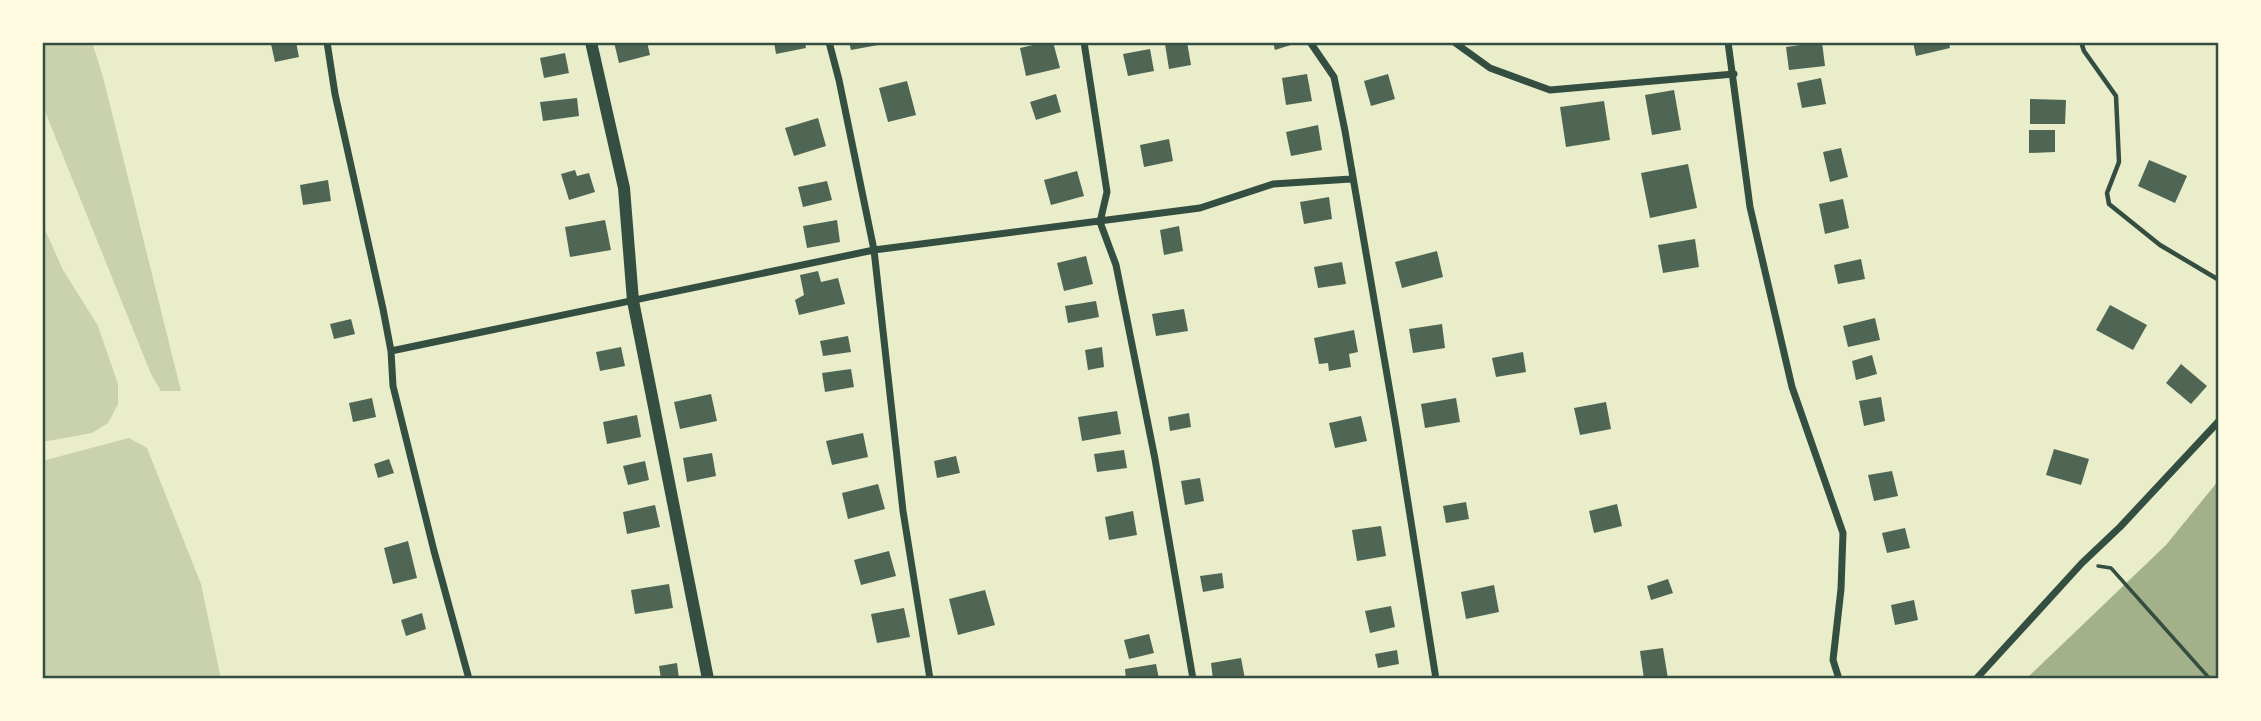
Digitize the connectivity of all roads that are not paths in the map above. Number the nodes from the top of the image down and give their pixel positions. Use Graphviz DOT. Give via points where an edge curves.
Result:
graph roads {
  1 [pos="327,42"];
  2 [pos="591,42"];
  3 [pos="829,42"];
  4 [pos="1084,42"];
  5 [pos="1310,42"];
  6 [pos="1454,42"];
  7 [pos="1728,42"];
  8 [pos="2081,42"];
  9 [pos="1734,74"];
  10 [pos="1352,179"];
  11 [pos="1101,222"];
  12 [pos="874,250"];
  13 [pos="2219,280"];
  14 [pos="634,301"];
  15 [pos="391,351"];
  16 [pos="2219,421"];
  17 [pos="469,679"];
  18 [pos="708,679"];
  19 [pos="930,679"];
  20 [pos="1193,679"];
  21 [pos="1436,679"];
  22 [pos="1839,679"];
  23 [pos="1976,679"];
  1 -- 15 [label="street"];
  2 -- 14 [label="main road" via="624,188"];
  3 -- 12 [label="street"];
  4 -- 11 [label="street" via="1107,192"];
  5 -- 10 [label="street" via="1334,77"];
  6 -- 9 [label="street" via="1490,68 1550,90"];
  7 -- 9 [label="street"];
  8 -- 13 [label="lane" via="2116,96 2119,162 2108,193 2109,204 2160,245"];
  9 -- 22 [label="street" via="1750,207 1792,387 1843,533 1833,660"];
  10 -- 11 [label="street" via="1273,184 1200,208"];
  10 -- 21 [label="street"];
  11 -- 12 [label="street"];
  11 -- 20 [label="street" via="1116,265"];
  12 -- 14 [label="street"];
  12 -- 19 [label="street" via="903,511"];
  14 -- 15 [label="street"];
  14 -- 18 [label="main road"];
  15 -- 17 [label="street" via="393,386"];
  16 -- 23 [label="street"];
}
